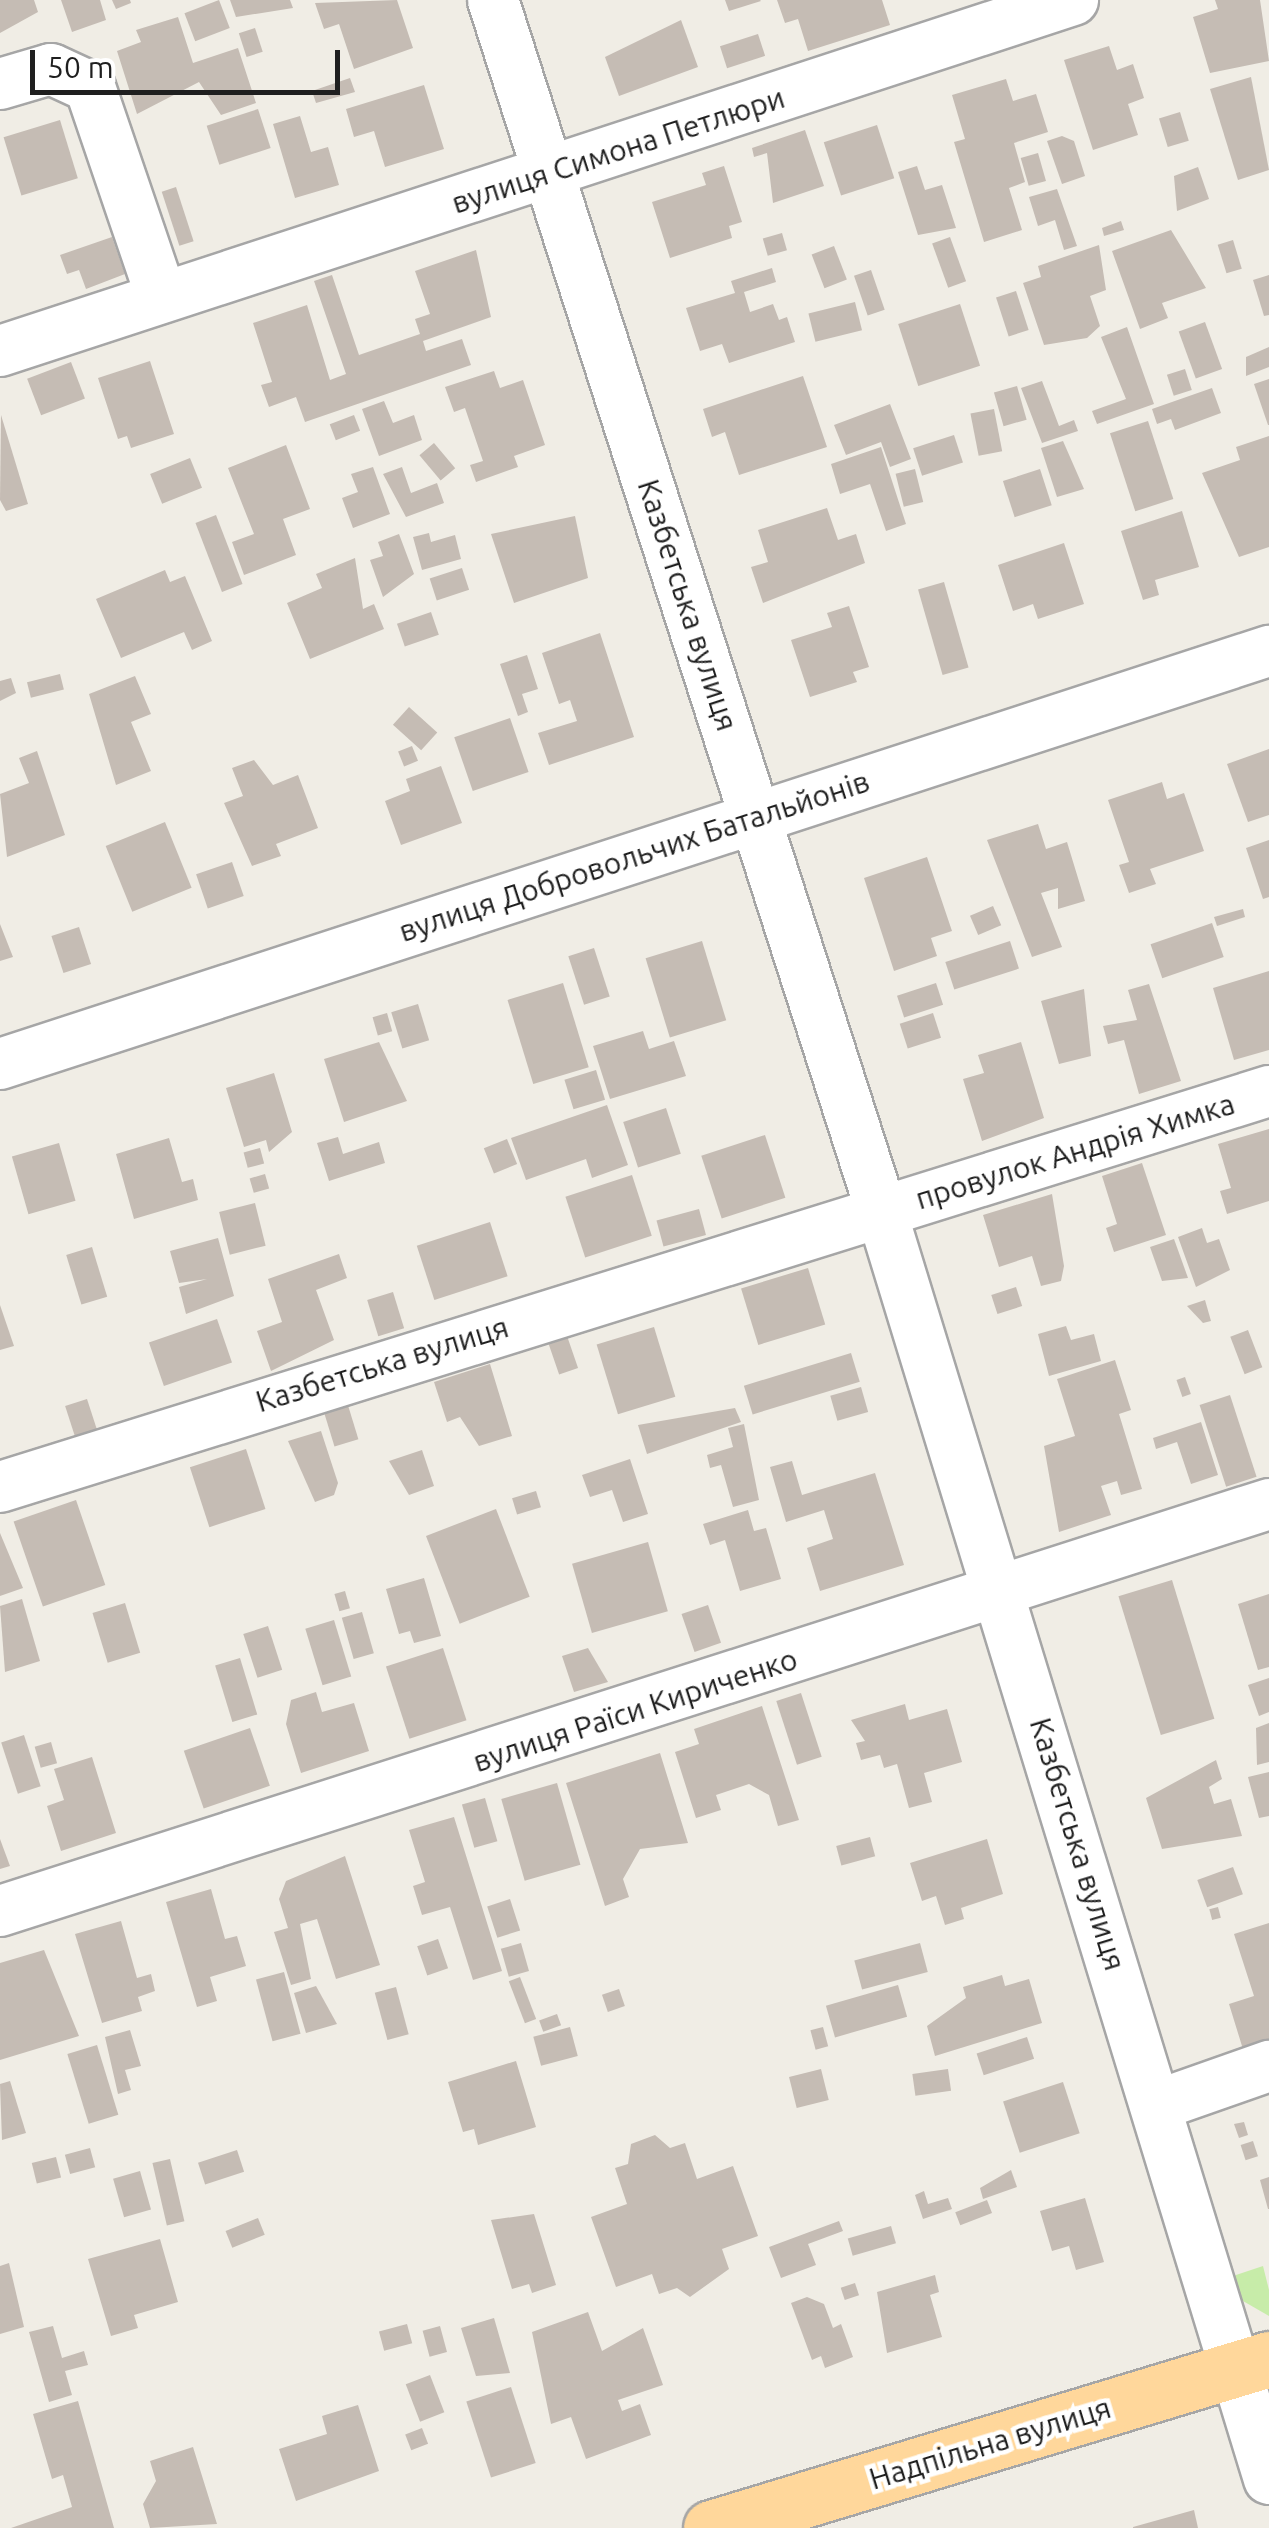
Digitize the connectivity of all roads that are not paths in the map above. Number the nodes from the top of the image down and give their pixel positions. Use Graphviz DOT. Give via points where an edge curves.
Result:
graph roads {
  1 [pos="493,0"];
  2 [pos="1073,0"];
  3 [pos="0,84"];
  4 [pos="550,173"];
  5 [pos="161,296"];
  6 [pos="0,351"];
  7 [pos="1269,651"];
  8 [pos="756,815"];
  9 [pos="0,1064"];
  10 [pos="1269,1091"];
  11 [pos="881,1210"];
  12 [pos="0,1488"];
  13 [pos="1269,1504"];
  14 [pos="1000,1594"];
  15 [pos="0,1911"];
  16 [pos="1269,2066"];
  17 [pos="1158,2105"];
  18 [pos="1253,2364"];
  19 [pos="1269,2480"];
  20 [pos="711,2528"];
  1 -- 4 [label="street, Казбетська вулиця"];
  2 -- 4 [label="street, вулиця Симона Петлюри"];
  3 -- 5 [label="street" via="52,69 90,87"];
  4 -- 5 [label="street, вулиця Симона Петлюри"];
  4 -- 8 [label="street, Казбетська вулиця"];
  5 -- 6 [label="street, вулиця Симона Петлюри"];
  7 -- 8 [label="street, вулиця Добровольчих Батальйонів"];
  8 -- 9 [label="street, вулиця Добровольчих Батальйонів"];
  8 -- 11 [label="street, Казбетська вулиця"];
  10 -- 11 [label="street, провулок Андрія Химка"];
  11 -- 12 [label="street, Казбетська вулиця"];
  11 -- 14 [label="street, Казбетська вулиця"];
  13 -- 14 [label="street, вулиця Раїси Кириченко"];
  14 -- 15 [label="street, вулиця Раїси Кириченко"];
  14 -- 17 [label="street, Казбетська вулиця"];
  16 -- 17 [label="street"];
  17 -- 18 [label="street, Казбетська вулиця"];
  18 -- 19 [label="street, Казбетська вулиця"];
  18 -- 20 [label="main road, Надпільна вулиця"];
}
